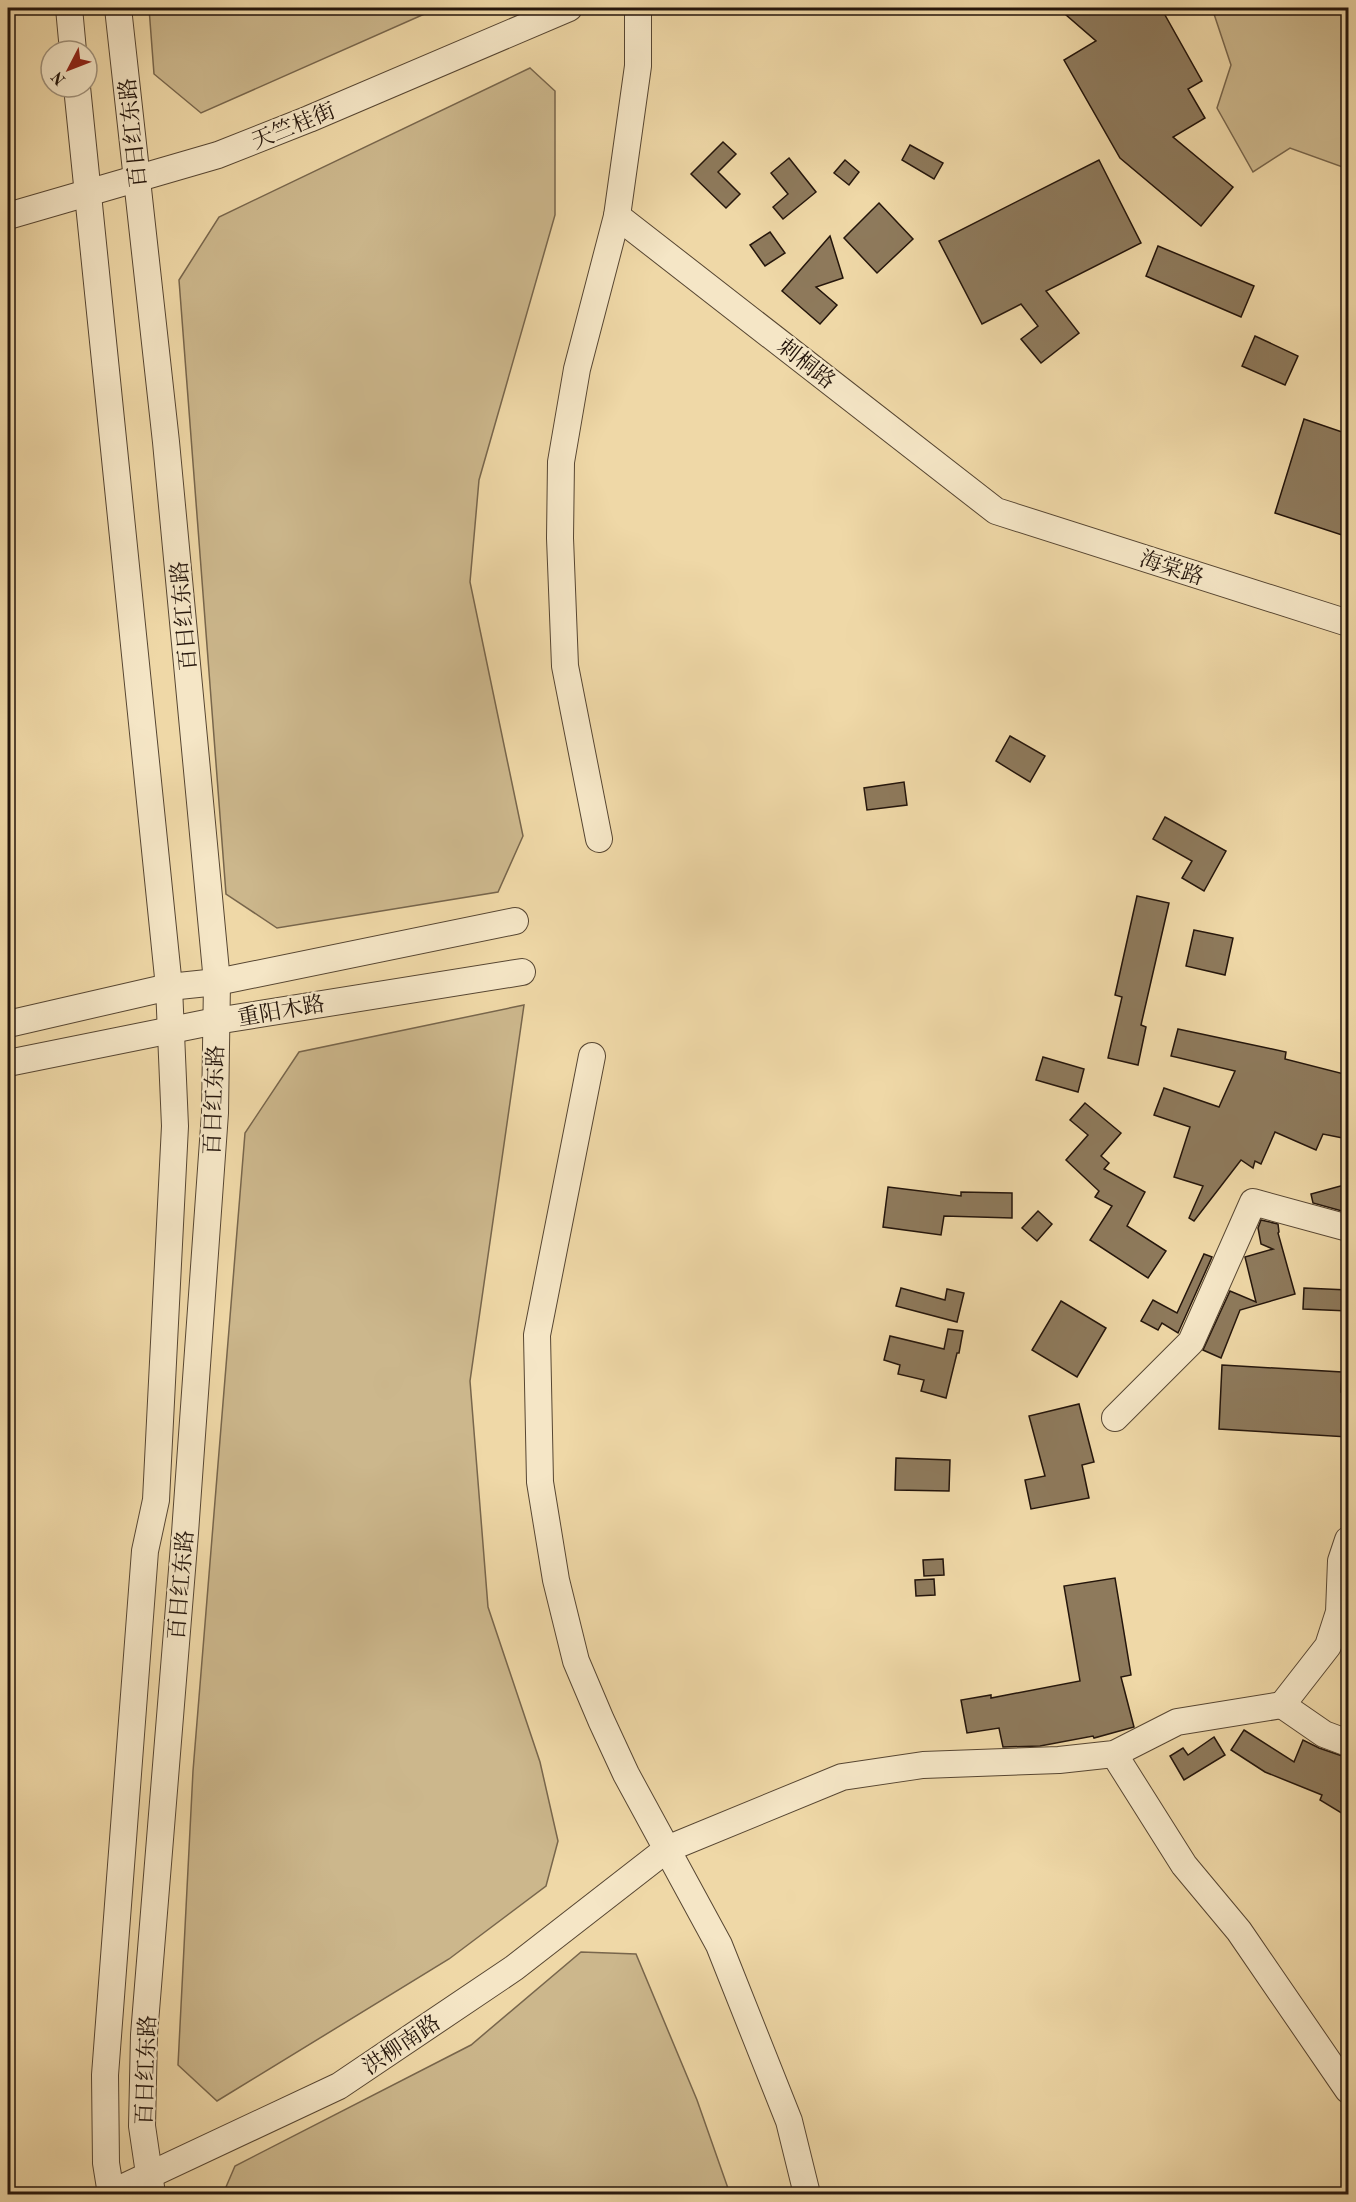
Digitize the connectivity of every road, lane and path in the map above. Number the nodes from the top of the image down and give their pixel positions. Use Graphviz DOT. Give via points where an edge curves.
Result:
graph roads {
  1 [pos="69,8"];
  2 [pos="118,8"];
  3 [pos="569,8"];
  4 [pos="638,8"];
  5 [pos="72,39"];
  6 [pos="78,99"];
  7 [pos="137,180"];
  8 [pos="88,194"];
  9 [pos="8,216"];
  10 [pos="617,216"];
  11 [pos="996,511"];
  12 [pos="1348,622"];
  13 [pos="599,838"];
  14 [pos="515,921"];
  15 [pos="522,972"];
  16 [pos="217,982"];
  17 [pos="169,987"];
  18 [pos="216,1021"];
  19 [pos="8,1024"];
  20 [pos="171,1030"];
  21 [pos="592,1056"];
  22 [pos="8,1063"];
  23 [pos="1348,1228"];
  24 [pos="1115,1418"];
  25 [pos="1348,1540"];
  26 [pos="1282,1706"];
  27 [pos="1348,1743"];
  28 [pos="1114,1754"];
  29 [pos="667,1849"];
  30 [pos="1348,2090"];
  31 [pos="150,2185"];
  32 [pos="110,2194"];
  33 [pos="807,2194"];
  1 -- 5 [label="street"];
  2 -- 7 [label="street, 百日红东路"];
  3 -- 7 [label="street, 天竺桂街" via="309,119 218,155"];
  4 -- 10 [label="street" via="638,66"];
  6 -- 8 [label="street, 百日红东路"];
  7 -- 8 [label="street, 天竺桂街"];
  7 -- 16 [label="street, 百日红东路"];
  8 -- 9 [label="street, 天竺桂街"];
  8 -- 17 [label="street, 百日红东路"];
  10 -- 11 [label="street, 刺桐路"];
  10 -- 13 [label="street" via="577,369 561,462 565,666"];
  11 -- 12 [label="street, 海棠路"];
  14 -- 16 [label="street, 重阳木路"];
  15 -- 18 [label="street, 重阳木路"];
  16 -- 17 [label="street, 重阳木路"];
  16 -- 18 [label="street, 百日红东路"];
  17 -- 19 [label="street, 重阳木路"];
  17 -- 20 [label="street, 百日红东路"];
  18 -- 20 [label="street, 重阳木路"];
  18 -- 31 [label="street, 百日红东路" via="212,1149 184,1545 144,2035 142,2126"];
  20 -- 22 [label="street, 重阳木路"];
  20 -- 32 [label="street, 百日红东路" via="175,1126 156,1500 145,1551 105,2075"];
  21 -- 29 [label="street" via="537,1335 540,1482 556,1580 576,1661 626,1774"];
  23 -- 24 [label="street" via="1253,1202 1191,1342"];
  25 -- 26 [label="street" via="1341,1561 1339,1612 1328,1646"];
  26 -- 27 [label="street" via="1324,1734"];
  26 -- 28 [label="street" via="1177,1722"];
  28 -- 29 [label="street, 洪柳南路" via="923,1765 842,1777"];
  28 -- 30 [label="street" via="1184,1865 1239,1931"];
  29 -- 31 [label="street, 洪柳南路" via="514,1968 339,2086"];
  29 -- 33 [label="street" via="719,1945 789,2121"];
  31 -- 32 [label="street, 洪柳南路"];
}
